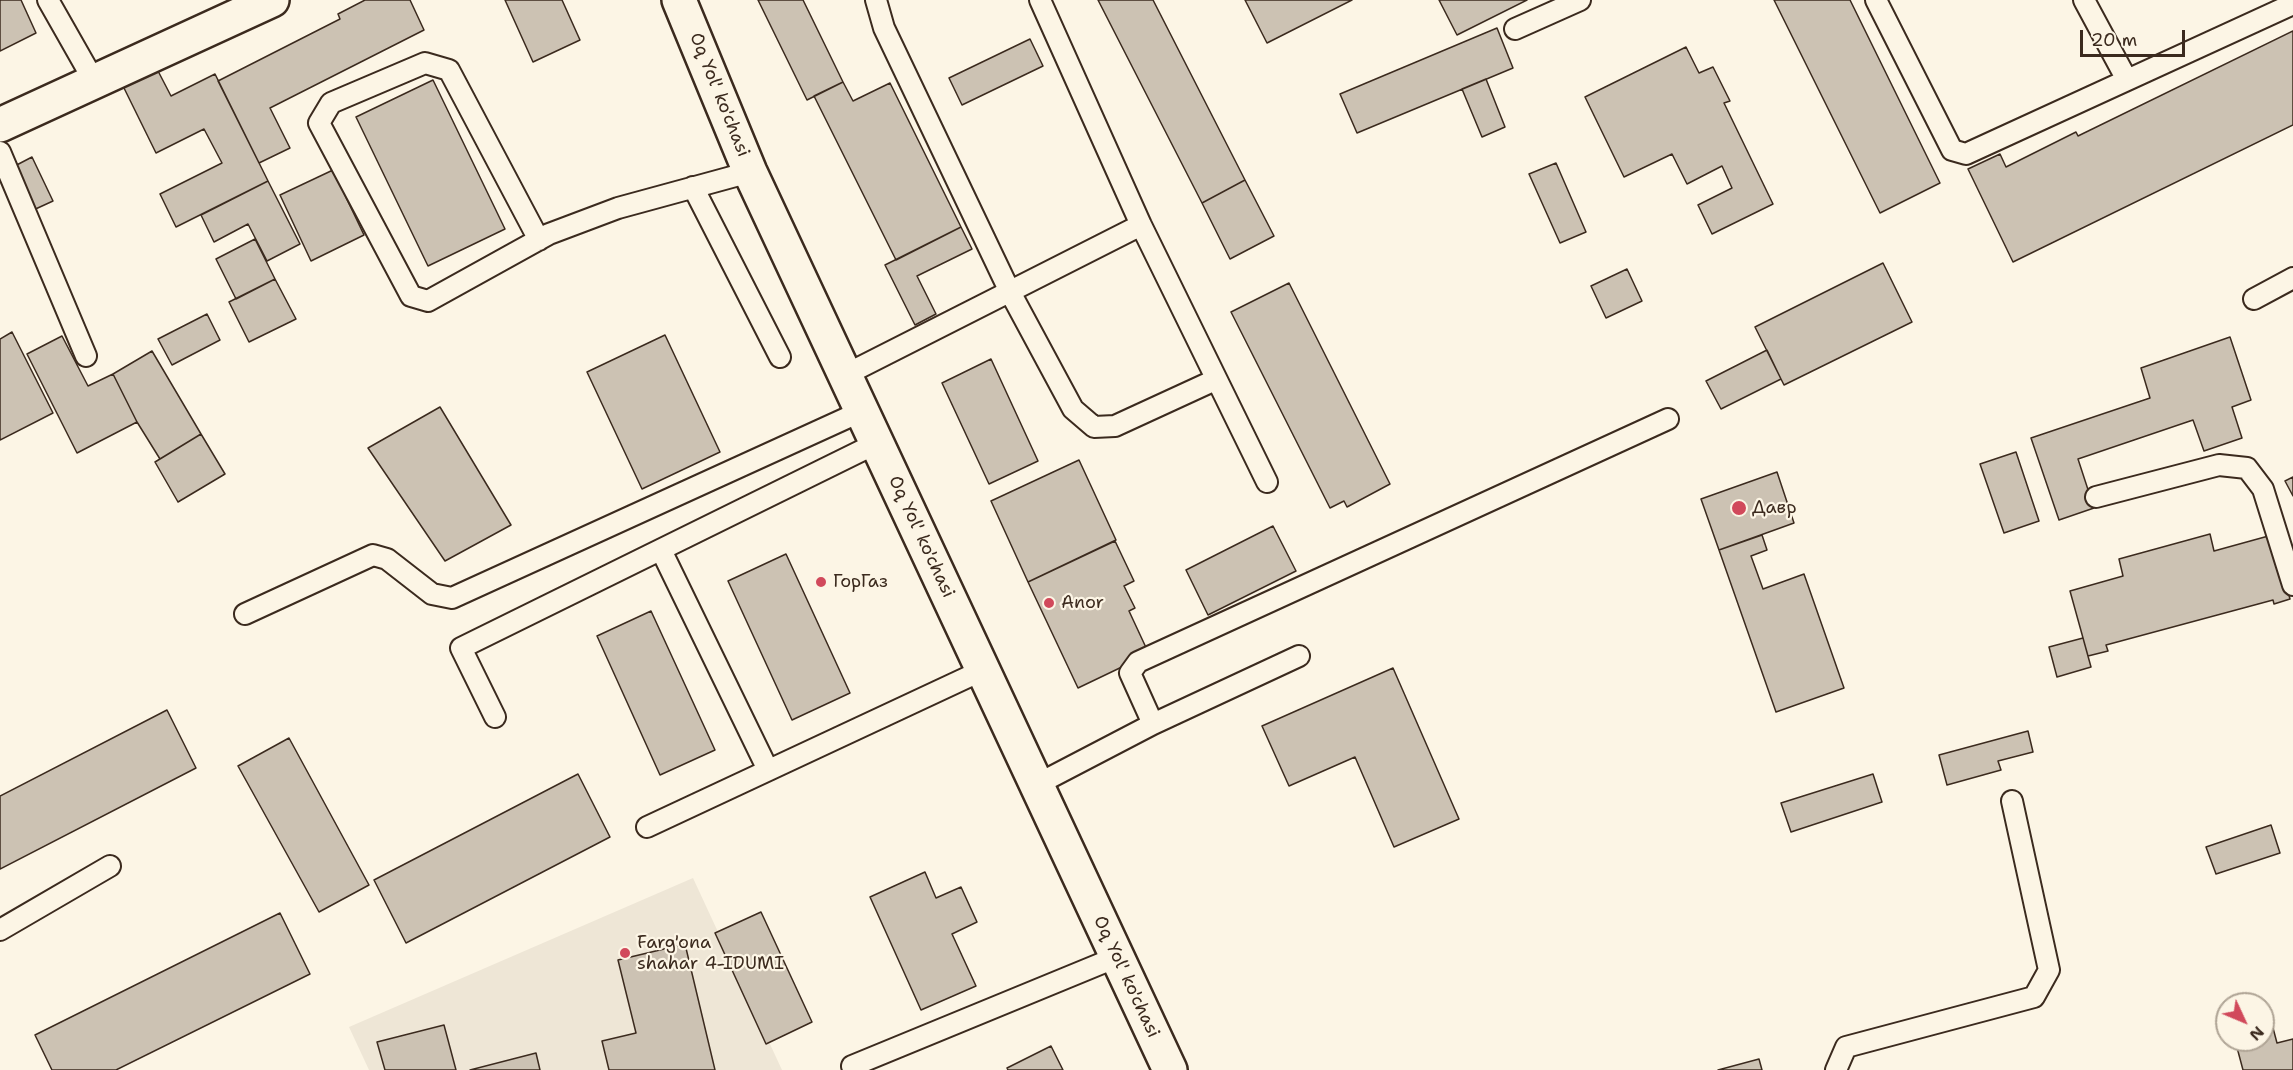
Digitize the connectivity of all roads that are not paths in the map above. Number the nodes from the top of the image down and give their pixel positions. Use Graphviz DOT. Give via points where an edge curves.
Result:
graph roads {
  1 [pos="48,0"];
  2 [pos="272,0"];
  3 [pos="679,0"];
  4 [pos="876,0"];
  5 [pos="1040,0"];
  6 [pos="1580,0"];
  7 [pos="1876,0"];
  8 [pos="2084,0"];
  9 [pos="2293,4"];
  10 [pos="1515,29"];
  11 [pos="2127,80"];
  12 [pos="94,81"];
  13 [pos="0,125"];
  14 [pos="0,152"];
  15 [pos="750,172"];
  16 [pos="693,187"];
  17 [pos="1141,225"];
  18 [pos="539,240"];
  19 [pos="2293,278"];
  20 [pos="1010,292"];
  21 [pos="2254,299"];
  22 [pos="86,356"];
  23 [pos="780,357"];
  24 [pos="845,375"];
  25 [pos="1215,380"];
  26 [pos="862,411"];
  27 [pos="1668,419"];
  28 [pos="877,444"];
  29 [pos="1267,483"];
  30 [pos="2096,497"];
  31 [pos="661,550"];
  32 [pos="2293,585"];
  33 [pos="245,614"];
  34 [pos="1299,656"];
  35 [pos="983,670"];
  36 [pos="495,717"];
  37 [pos="1153,724"];
  38 [pos="768,770"];
  39 [pos="1036,785"];
  40 [pos="2012,801"];
  41 [pos="646,827"];
  42 [pos="110,866"];
  43 [pos="0,930"];
  44 [pos="1117,957"];
  45 [pos="852,1066"];
  46 [pos="1170,1070"];
  47 [pos="1836,1070"];
  1 -- 12 [label="lane"];
  2 -- 12 [label="street"];
  3 -- 15 [label="street, Oq Yol' ko'chasi"];
  4 -- 20 [label="lane" via="884,28"];
  5 -- 17 [label="lane"];
  6 -- 10 [label="lane"];
  7 -- 11 [label="lane" via="1952,150 1966,153"];
  8 -- 11 [label="lane"];
  9 -- 11 [label="lane"];
  12 -- 13 [label="street"];
  14 -- 22 [label="lane"];
  15 -- 16 [label="lane"];
  15 -- 24 [label="street, Oq Yol' ko'chasi"];
  16 -- 18 [label="lane" via="618,208"];
  16 -- 23 [label="lane"];
  17 -- 20 [label="lane"];
  17 -- 25 [label="lane"];
  18 -- 18 [label="lane" via="428,301 411,296 319,123 331,103 425,63 449,70"];
  19 -- 21 [label="lane"];
  20 -- 24 [label="lane"];
  20 -- 25 [label="lane" via="1073,409 1094,427 1115,426"];
  24 -- 26 [label="street, Oq Yol' ko'chasi"];
  25 -- 29 [label="lane"];
  26 -- 28 [label="street, Oq Yol' ko'chasi"];
  26 -- 33 [label="lane" via="452,598 432,594 387,559 373,555"];
  27 -- 37 [label="lane" via="1138,662 1130,673"];
  28 -- 31 [label="lane"];
  28 -- 35 [label="street, Oq Yol' ko'chasi"];
  30 -- 32 [label="lane" via="2219,465 2247,468 2263,489"];
  31 -- 36 [label="lane" via="461,648"];
  31 -- 38 [label="lane"];
  34 -- 37 [label="lane"];
  35 -- 38 [label="lane"];
  35 -- 39 [label="street, Oq Yol' ko'chasi"];
  37 -- 39 [label="lane"];
  38 -- 41 [label="lane"];
  39 -- 44 [label="street, Oq Yol' ko'chasi"];
  40 -- 47 [label="lane" via="2049,970 2034,997 1846,1047"];
  42 -- 43 [label="lane"];
  44 -- 45 [label="lane"];
  44 -- 46 [label="street, Oq Yol' ko'chasi"];
}
